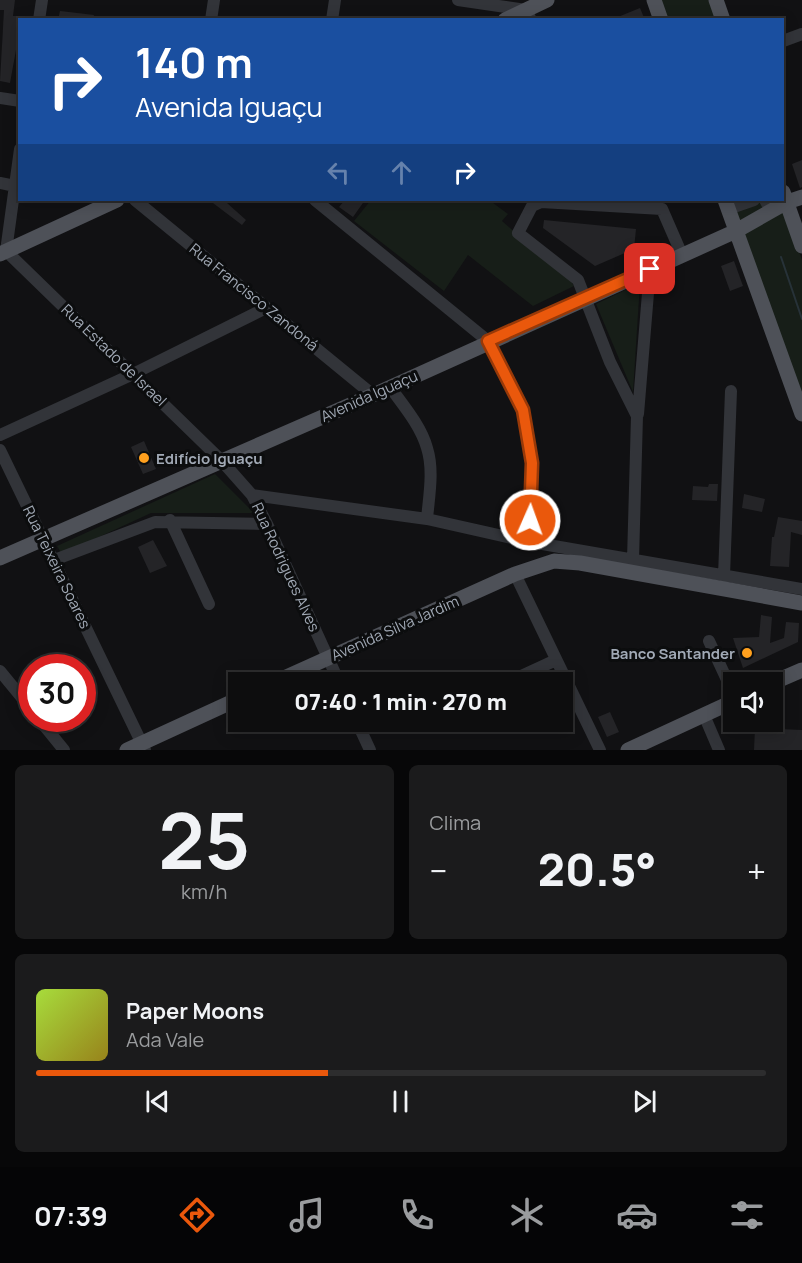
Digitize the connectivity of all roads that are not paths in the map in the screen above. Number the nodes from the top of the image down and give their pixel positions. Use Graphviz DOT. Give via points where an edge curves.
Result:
graph roads {
  1 [pos="42,0"];
  2 [pos="214,0"];
  3 [pos="335,0"];
  4 [pos="458,0"];
  5 [pos="547,0"];
  6 [pos="654,0"];
  7 [pos="716,0"];
  8 [pos="529,14"];
  9 [pos="39,18"];
  10 [pos="211,18"];
  11 [pos="332,18"];
  12 [pos="513,18"];
  13 [pos="660,18"];
  14 [pos="722,18"];
  15 [pos="802,34"];
  16 [pos="784,41"];
  17 [pos="0,98"];
  18 [pos="18,101"];
  19 [pos="18,164"];
  20 [pos="0,183"];
  21 [pos="15,186"];
  22 [pos="785,197"];
  23 [pos="802,197"];
  24 [pos="115,201"];
  25 [pos="136,201"];
  26 [pos="316,201"];
  27 [pos="747,201"];
  28 [pos="726,204"];
  29 [pos="768,206"];
  30 [pos="736,231"];
  31 [pos="802,246"];
  32 [pos="3,252"];
  33 [pos="682,255"];
  34 [pos="650,269"];
  35 [pos="586,297"];
  36 [pos="266,308"];
  37 [pos="488,341"];
  38 [pos="133,374"];
  39 [pos="390,387"];
  40 [pos="731,391"];
  41 [pos="373,395"];
  42 [pos="802,414"];
  43 [pos="638,416"];
  44 [pos="0,435"];
  45 [pos="0,450"];
  46 [pos="221,460"];
  47 [pos="252,495"];
  48 [pos="427,519"];
  49 [pos="170,520"];
  50 [pos="267,524"];
  51 [pos="44,539"];
  52 [pos="525,541"];
  53 [pos="614,557"];
  54 [pos="0,558"];
  55 [pos="54,560"];
  56 [pos="633,560"];
  57 [pos="580,563"];
  58 [pos="515,573"];
  59 [pos="724,576"];
  60 [pos="765,582"];
  61 [pos="802,589"];
  62 [pos="779,598"];
  63 [pos="802,603"];
  64 [pos="209,604"];
  65 [pos="709,641"];
  66 [pos="328,659"];
  67 [pos="556,660"];
  68 [pos="802,670"];
  69 [pos="0,671"];
  70 [pos="298,672"];
  71 [pos="334,672"];
  72 [pos="530,672"];
  73 [pos="723,672"];
  74 [pos="783,678"];
  75 [pos="18,693"];
  76 [pos="228,704"];
  77 [pos="723,706"];
  78 [pos="704,715"];
  79 [pos="49,732"];
  80 [pos="362,732"];
  81 [pos="143,747"];
  82 [pos="64,750"];
  83 [pos="127,750"];
  84 [pos="370,750"];
  85 [pos="600,750"];
  86 [pos="628,750"];
  87 [pos="719,750"];
  1 -- 9 [label="street"];
  2 -- 10 [label="street"];
  3 -- 11 [label="street"];
  4 -- 8 [label="street"];
  5 -- 8 [label="main road"];
  6 -- 13 [label="main road"];
  7 -- 14 [label="main road"];
  8 -- 12 [label="main road"];
  15 -- 16 [label="street"];
  17 -- 18 [label="street"];
  19 -- 21 [label="street"];
  20 -- 21 [label="street"];
  21 -- 32 [label="street"];
  22 -- 23 [label="main road, Avenida Iguaçu"];
  22 -- 31 [label="main road"];
  24 -- 32 [label="main road"];
  25 -- 36 [label="street, Rua Francisco Zandoná"];
  26 -- 37 [label="street"];
  27 -- 28 [label="street"];
  28 -- 30 [label="main road"];
  29 -- 30 [label="main road, Avenida Iguaçu"];
  30 -- 33 [label="main road, Avenida Iguaçu"];
  30 -- 42 [label="main road"];
  32 -- 38 [label="street, Rua Estado de Israel"];
  33 -- 34 [label="main road, Avenida Iguaçu"];
  33 -- 35 [label="street" via="662,209 541,202 532,206 518,233 578,280"];
  34 -- 35 [label="main road, Avenida Iguaçu"];
  34 -- 43 [label="street"];
  35 -- 37 [label="main road, Avenida Iguaçu"];
  35 -- 43 [label="street" via="610,362"];
  36 -- 38 [label="street"];
  36 -- 41 [label="street, Rua Francisco Zandoná"];
  37 -- 39 [label="main road, Avenida Iguaçu"];
  37 -- 52 [label="street" via="523,410 532,463 530,520"];
  38 -- 44 [label="street"];
  38 -- 46 [label="street, Rua Estado de Israel"];
  39 -- 41 [label="main road, Avenida Iguaçu"];
  39 -- 48 [label="street" via="427,448"];
  40 -- 59 [label="street"];
  41 -- 46 [label="main road, Avenida Iguaçu"];
  43 -- 56 [label="street"];
  45 -- 51 [label="street, Rua Teixeira Soares"];
  46 -- 47 [label="street, Rua Rodrigues Alves"];
  46 -- 51 [label="main road, Avenida Iguaçu"];
  47 -- 48 [label="street"];
  47 -- 50 [label="street, Rua Rodrigues Alves"];
  48 -- 52 [label="street"];
  49 -- 50 [label="street"];
  49 -- 55 [label="street" via="154,522"];
  49 -- 64 [label="street"];
  50 -- 66 [label="street, Rua Rodrigues Alves"];
  51 -- 54 [label="main road, Avenida Iguaçu"];
  51 -- 55 [label="street, Rua Teixeira Soares"];
  52 -- 53 [label="street"];
  53 -- 56 [label="street"];
  53 -- 57 [label="main road"];
  55 -- 81 [label="street, Rua Teixeira Soares"];
  56 -- 59 [label="street"];
  57 -- 58 [label="main road, Avenida Silva Jardim" via="554,561"];
  57 -- 62 [label="main road"];
  58 -- 66 [label="main road, Avenida Silva Jardim"];
  58 -- 67 [label="street"];
  59 -- 60 [label="street"];
  60 -- 61 [label="street"];
  60 -- 62 [label="main road"];
  62 -- 63 [label="main road"];
  65 -- 73 [label="street"];
  66 -- 70 [label="main road, Avenida Silva Jardim"];
  66 -- 71 [label="street, Rua Rodrigues Alves"];
  67 -- 72 [label="street"];
  67 -- 85 [label="street"];
  68 -- 74 [label="main road"];
  69 -- 75 [label="street"];
  76 -- 81 [label="main road"];
  77 -- 78 [label="main road"];
  78 -- 86 [label="main road"];
  78 -- 87 [label="street"];
  79 -- 82 [label="street"];
  80 -- 84 [label="street"];
  81 -- 83 [label="main road"];
}
